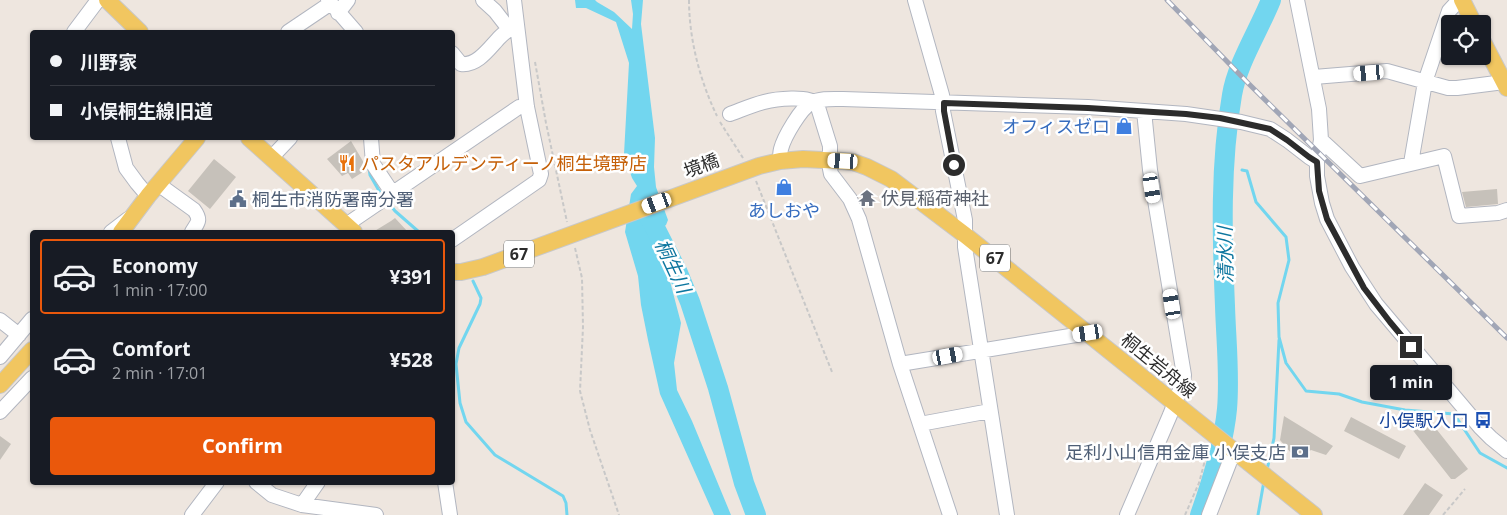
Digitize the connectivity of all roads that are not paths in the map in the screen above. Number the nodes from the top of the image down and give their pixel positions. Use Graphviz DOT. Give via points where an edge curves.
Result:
graph roads {
  1 [pos="98,0"];
  2 [pos="107,0"];
  3 [pos="348,0"];
  4 [pos="483,0"];
  5 [pos="514,0"];
  6 [pos="915,0"];
  7 [pos="1297,0"];
  8 [pos="1461,0"];
  9 [pos="332,5"];
  10 [pos="1469,15"];
  11 [pos="513,27"];
  12 [pos="76,30"];
  13 [pos="138,30"];
  14 [pos="291,30"];
  15 [pos="354,30"];
  16 [pos="455,57"];
  17 [pos="1491,57"];
  18 [pos="1314,77"];
  19 [pos="1425,82"];
  20 [pos="1506,85"];
  21 [pos="814,101"];
  22 [pos="944,103"];
  23 [pos="527,107"];
  24 [pos="1144,111"];
  25 [pos="730,114"];
  26 [pos="119,140"];
  27 [pos="195,140"];
  28 [pos="251,140"];
  29 [pos="288,140"];
  30 [pos="1321,140"];
  31 [pos="371,143"];
  32 [pos="271,158"];
  33 [pos="780,161"];
  34 [pos="830,161"];
  35 [pos="1317,162"];
  36 [pos="1411,163"];
  37 [pos="750,171"];
  38 [pos="153,190"];
  39 [pos="392,194"];
  40 [pos="1507,210"];
  41 [pos="133,215"];
  42 [pos="350,229"];
  43 [pos="114,230"];
  44 [pos="122,230"];
  45 [pos="129,230"];
  46 [pos="193,230"];
  47 [pos="965,235"];
  48 [pos="455,238"];
  49 [pos="455,272"];
  50 [pos="0,320"];
  51 [pos="30,322"];
  52 [pos="1088,333"];
  53 [pos="19,335"];
  54 [pos="980,351"];
  55 [pos="30,352"];
  56 [pos="0,357"];
  57 [pos="900,364"];
  58 [pos="30,380"];
  59 [pos="0,385"];
  60 [pos="1174,404"];
  61 [pos="990,411"];
  62 [pos="0,412"];
  63 [pos="920,424"];
  64 [pos="1233,451"];
  65 [pos="1507,451"];
  66 [pos="214,485"];
  67 [pos="260,485"];
  68 [pos="316,485"];
  69 [pos="445,485"];
  70 [pos="302,505"];
  71 [pos="192,515"];
  72 [pos="376,515"];
  73 [pos="450,515"];
  74 [pos="950,515"];
  75 [pos="1007,515"];
  76 [pos="1127,515"];
  77 [pos="1209,515"];
  78 [pos="1314,515"];
  1 -- 12 [label="street"];
  2 -- 13 [label="main road"];
  3 -- 9 [label="street"];
  4 -- 11 [label="street"];
  5 -- 11 [label="street"];
  6 -- 22 [label="street"];
  7 -- 18 [label="street"];
  8 -- 10 [label="main road"];
  8 -- 19 [label="street" via="1448,11"];
  9 -- 14 [label="street"];
  9 -- 15 [label="street"];
  11 -- 16 [label="street" via="470,63 461,64"];
  11 -- 23 [label="street"];
  17 -- 20 [label="main road"];
  18 -- 19 [label="street" via="1387,71"];
  18 -- 30 [label="street"];
  19 -- 20 [label="street" via="1448,88"];
  19 -- 36 [label="street"];
  21 -- 22 [label="street"];
  21 -- 25 [label="street" via="777,99"];
  21 -- 33 [label="street" via="790,131 782,146"];
  21 -- 34 [label="street" via="830,146"];
  22 -- 24 [label="street"];
  22 -- 47 [label="street"];
  23 -- 39 [label="street" via="519,107"];
  23 -- 48 [label="street" via="541,174 539,180"];
  24 -- 35 [label="street" via="1220,118 1270,129"];
  24 -- 60 [label="street" via="1150,170 1184,375"];
  26 -- 38 [label="street" via="126,168 137,183"];
  27 -- 38 [label="main road"];
  28 -- 32 [label="main road"];
  29 -- 32 [label="street"];
  30 -- 35 [label="street"];
  30 -- 36 [label="street" via="1360,176"];
  31 -- 39 [label="street" via="373,164"];
  32 -- 42 [label="main road"];
  33 -- 34 [label="main road, 桐生岩舟線 / 67"];
  33 -- 37 [label="main road, 桐生岩舟線 / 67"];
  34 -- 47 [label="main road, 桐生岩舟線 / 67" via="853,162 891,179"];
  34 -- 57 [label="street" via="831,174 850,199 859,219"];
  35 -- 65 [label="street" via="1319,191 1327,219 1364,288 1480,427"];
  36 -- 40 [label="street" via="1444,156 1459,216"];
  37 -- 49 [label="main road, 境橋 / 67" via="483,267"];
  38 -- 41 [label="main road"];
  38 -- 46 [label="street" via="194,210 199,222"];
  39 -- 42 [label="street"];
  41 -- 43 [label="street"];
  41 -- 44 [label="main road"];
  41 -- 45 [label="street"];
  47 -- 52 [label="main road, 桐生岩舟線 / 67"];
  47 -- 54 [label="street"];
  50 -- 53 [label="street"];
  51 -- 53 [label="street"];
  52 -- 54 [label="street"];
  52 -- 60 [label="main road, 桐生岩舟線 / 67"];
  53 -- 56 [label="street"];
  54 -- 57 [label="street"];
  54 -- 61 [label="street"];
  55 -- 59 [label="main road"];
  57 -- 63 [label="street"];
  58 -- 62 [label="street"];
  60 -- 64 [label="main road, 桐生岩舟線 / 67"];
  60 -- 76 [label="street"];
  61 -- 63 [label="street"];
  61 -- 75 [label="street"];
  63 -- 74 [label="street"];
  64 -- 77 [label="street"];
  64 -- 78 [label="main road, 67"];
  66 -- 71 [label="street"];
  67 -- 70 [label="street" via="272,495"];
  68 -- 70 [label="street"];
  69 -- 73 [label="street"];
  70 -- 72 [label="street"];
}
